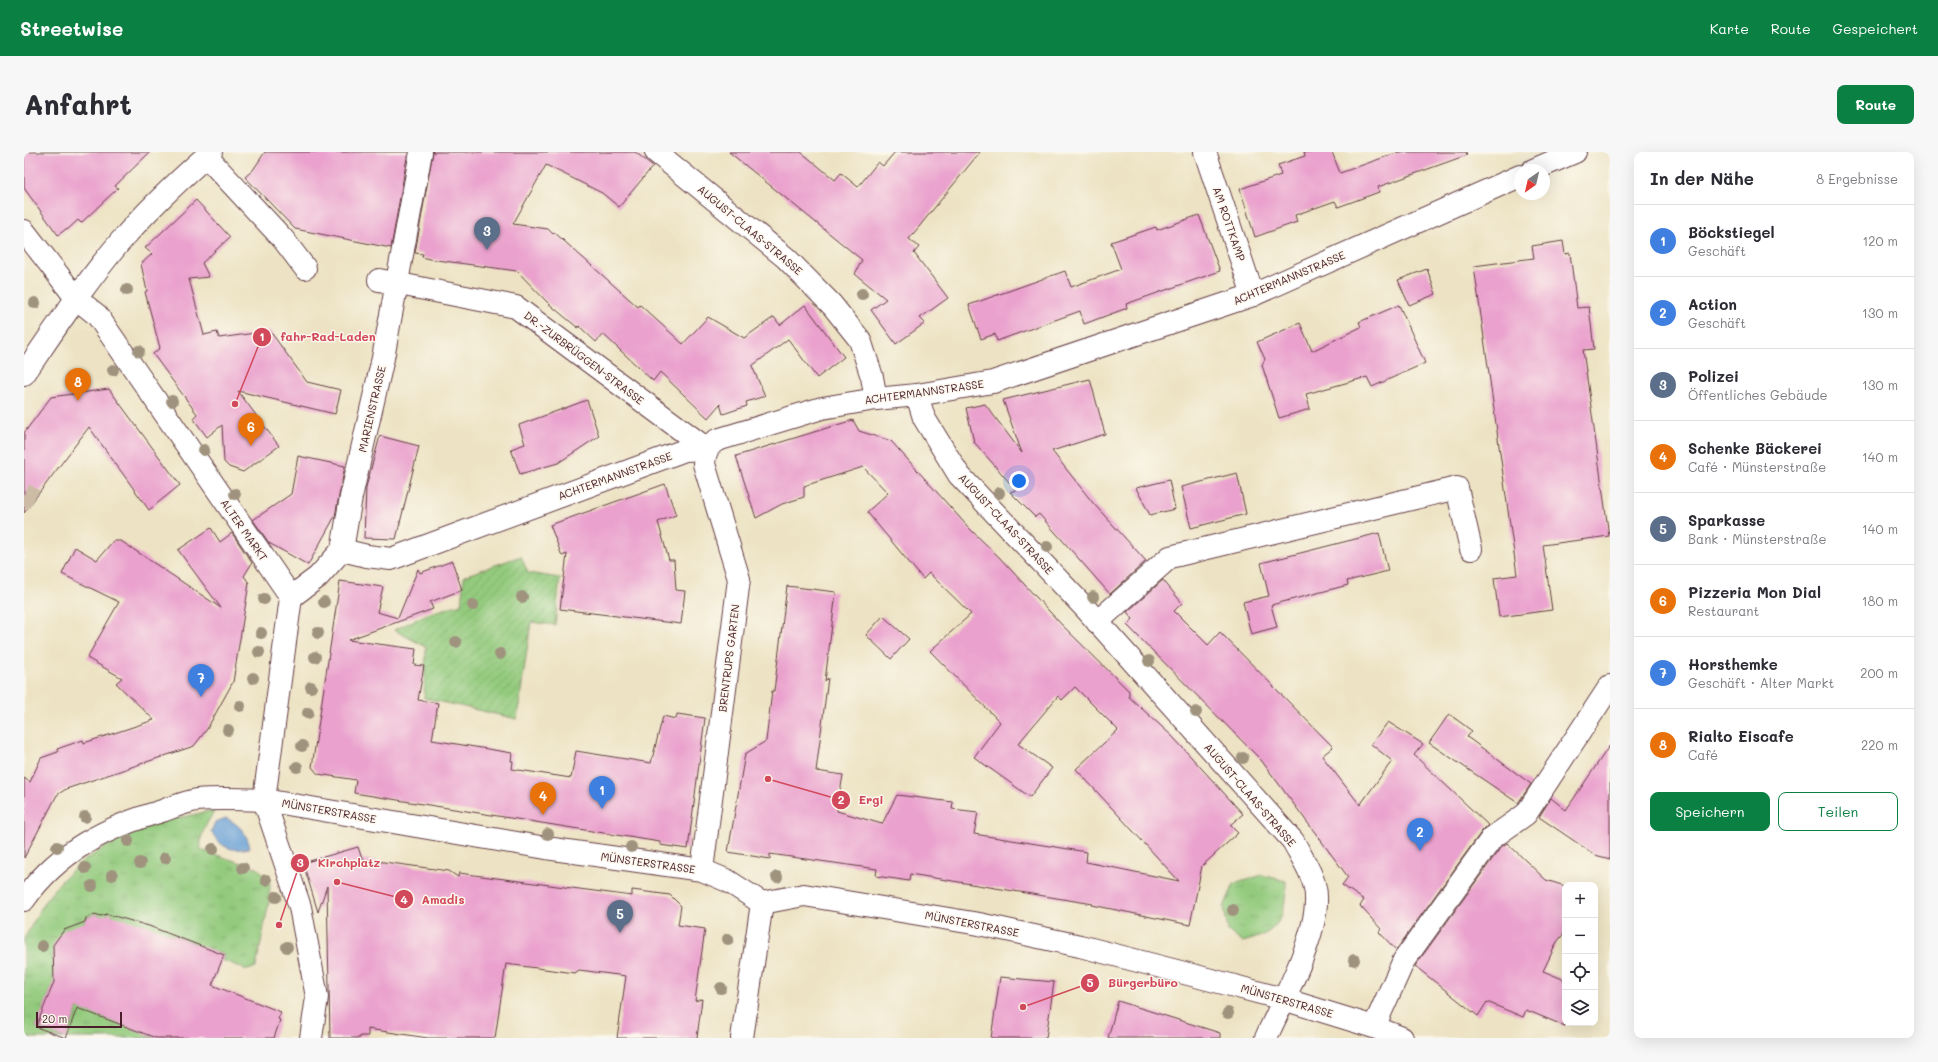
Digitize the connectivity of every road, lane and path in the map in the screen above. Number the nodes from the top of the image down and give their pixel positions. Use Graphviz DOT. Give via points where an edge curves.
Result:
graph roads {
  1 [pos="421,152"];
  2 [pos="656,152"];
  3 [pos="1205,152"];
  4 [pos="1575,152"];
  5 [pos="208,154"];
  6 [pos="1547,164"];
  7 [pos="1514,179"];
  8 [pos="24,231"];
  9 [pos="305,268"];
  10 [pos="388,281"];
  11 [pos="1253,295"];
  12 [pos="77,299"];
  13 [pos="24,374"];
  14 [pos="917,395"];
  15 [pos="876,399"];
  16 [pos="707,449"];
  17 [pos="1471,549"];
  18 [pos="342,550"];
  19 [pos="291,597"];
  20 [pos="1097,622"];
  21 [pos="1610,686"];
  22 [pos="264,800"];
  23 [pos="702,870"];
  24 [pos="24,900"];
  25 [pos="762,903"];
  26 [pos="1283,999"];
  27 [pos="1374,1027"];
  28 [pos="312,1038"];
  29 [pos="742,1038"];
  30 [pos="1266,1038"];
  31 [pos="1402,1038"];
  1 -- 10 [label="street, MARIENSTRASSE"];
  2 -- 15 [label="street, AUGUST-CLAAS-STRASSE" via="786,258 832,305 860,340"];
  3 -- 11 [label="street, AM ROTTKAMP"];
  4 -- 6 [label="street"];
  5 -- 9 [label="street"];
  5 -- 12 [label="street" via="167,191 120,242"];
  7 -- 11 [label="street, ACHTERMANNSTRASSE"];
  8 -- 12 [label="street, ALTER MARKT"];
  10 -- 16 [label="street, DR.-ZURBRÜGGEN-STRASSE" via="516,307"];
  10 -- 18 [label="street, MARIENSTRASSE"];
  11 -- 14 [label="street, ACHTERMANNSTRASSE" via="994,382"];
  12 -- 13 [label="street"];
  12 -- 19 [label="street, ALTER MARKT" via="97,315"];
  14 -- 15 [label="street, ACHTERMANNSTRASSE"];
  14 -- 20 [label="street, AUGUST-CLAAS-STRASSE" via="924,418 959,475"];
  15 -- 16 [label="street, ACHTERMANNSTRASSE" via="822,408 717,440"];
  16 -- 18 [label="street, ACHTERMANNSTRASSE" via="685,450 391,559"];
  16 -- 23 [label="street, BRENTRUPS GARTEN" via="704,464 739,579"];
  17 -- 20 [label="street" via="1457,488 1170,557"];
  18 -- 19 [label="street" via="318,577"];
  19 -- 22 [label="street"];
  20 -- 26 [label="street, AUGUST-CLAAS-STRASSE" via="1293,841 1309,872 1316,897 1314,920 1303,954"];
  21 -- 27 [label="street" via="1526,814 1492,838 1404,960"];
  22 -- 23 [label="street, MÜNSTERSTRASSE" via="546,848"];
  22 -- 24 [label="street, MÜNSTERSTRASSE" via="228,798 195,801 134,819 89,840 52,868"];
  22 -- 28 [label="street" via="300,907 317,997"];
  23 -- 25 [label="street, MÜNSTERSTRASSE" via="728,881"];
  25 -- 26 [label="street, MÜNSTERSTRASSE" via="804,895 979,924 1080,946"];
  25 -- 29 [label="street"];
  26 -- 27 [label="street, MÜNSTERSTRASSE"];
  26 -- 30 [label="street, AUGUST-CLAAS-STRASSE"];
  27 -- 31 [label="street, MÜNSTERSTRASSE"];
}
